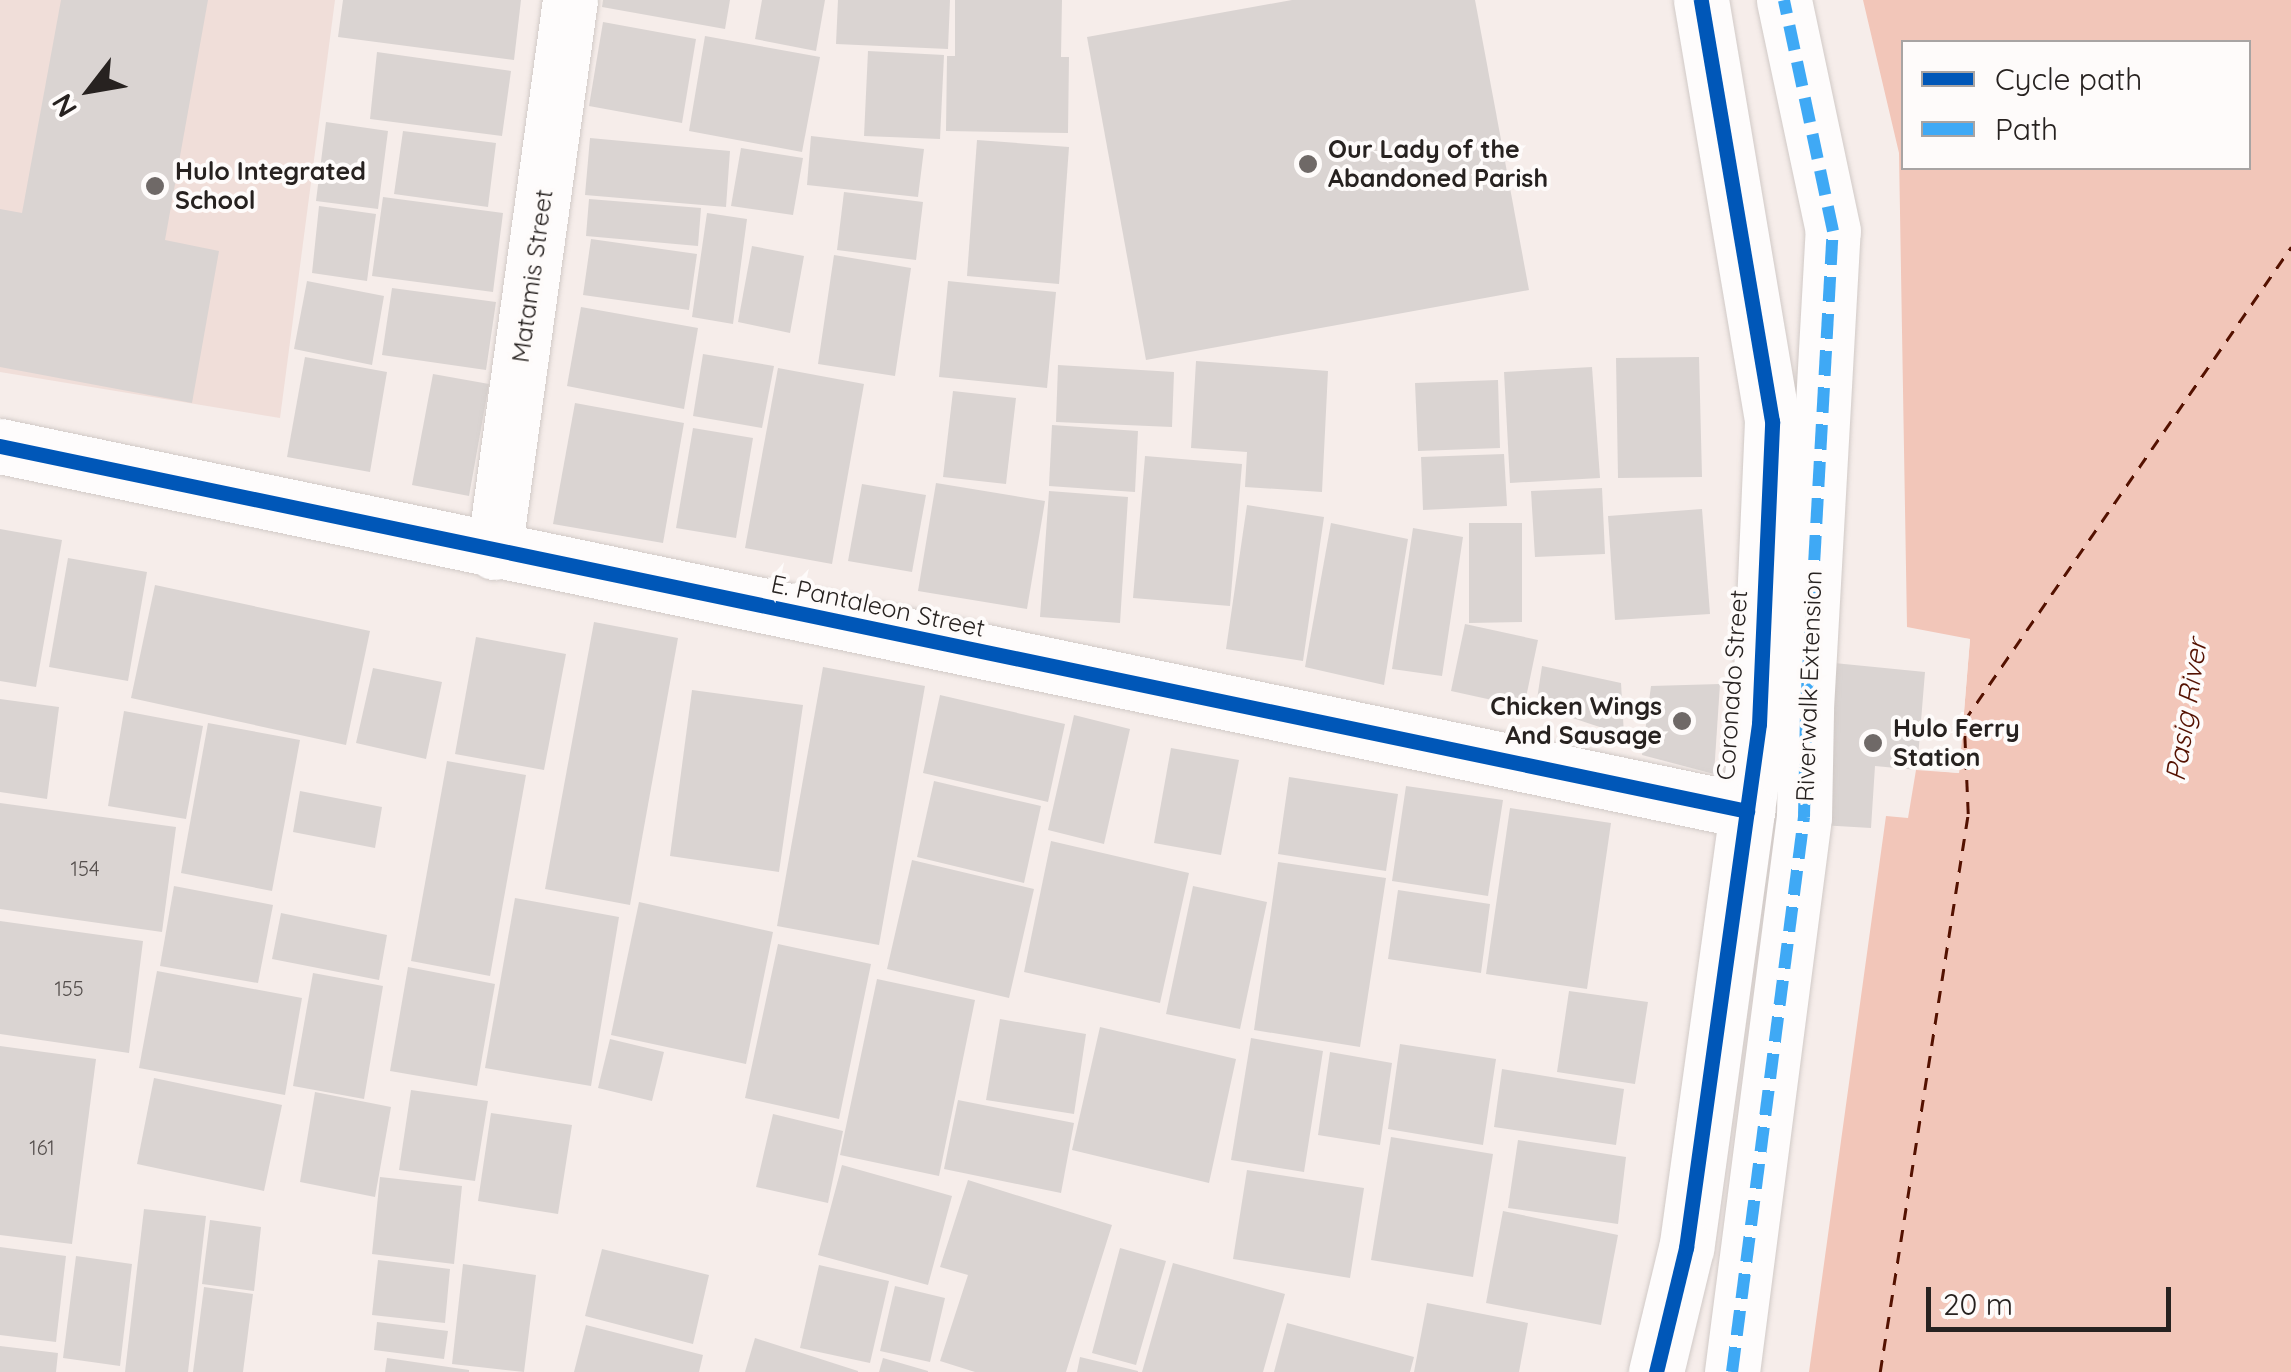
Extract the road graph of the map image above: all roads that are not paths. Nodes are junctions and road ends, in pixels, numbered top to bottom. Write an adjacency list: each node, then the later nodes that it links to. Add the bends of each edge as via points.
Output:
1 (570, 0): 5 (street, Matamis Street)
2 (1701, 0): 6 (street, Coronado Street, via 1772,420 1759,724)
3 (1784, 0): 8 (street, Riverwalk Extension, via 1833,231 1804,817)
4 (0, 446): 5 (street, E. Pantaleon Street)
5 (494, 552): 6 (street, E. Pantaleon Street)
6 (1747, 811): 7 (street, Coronado Street, via 1686,1248)
7 (1656, 1372)
8 (1732, 1372)

